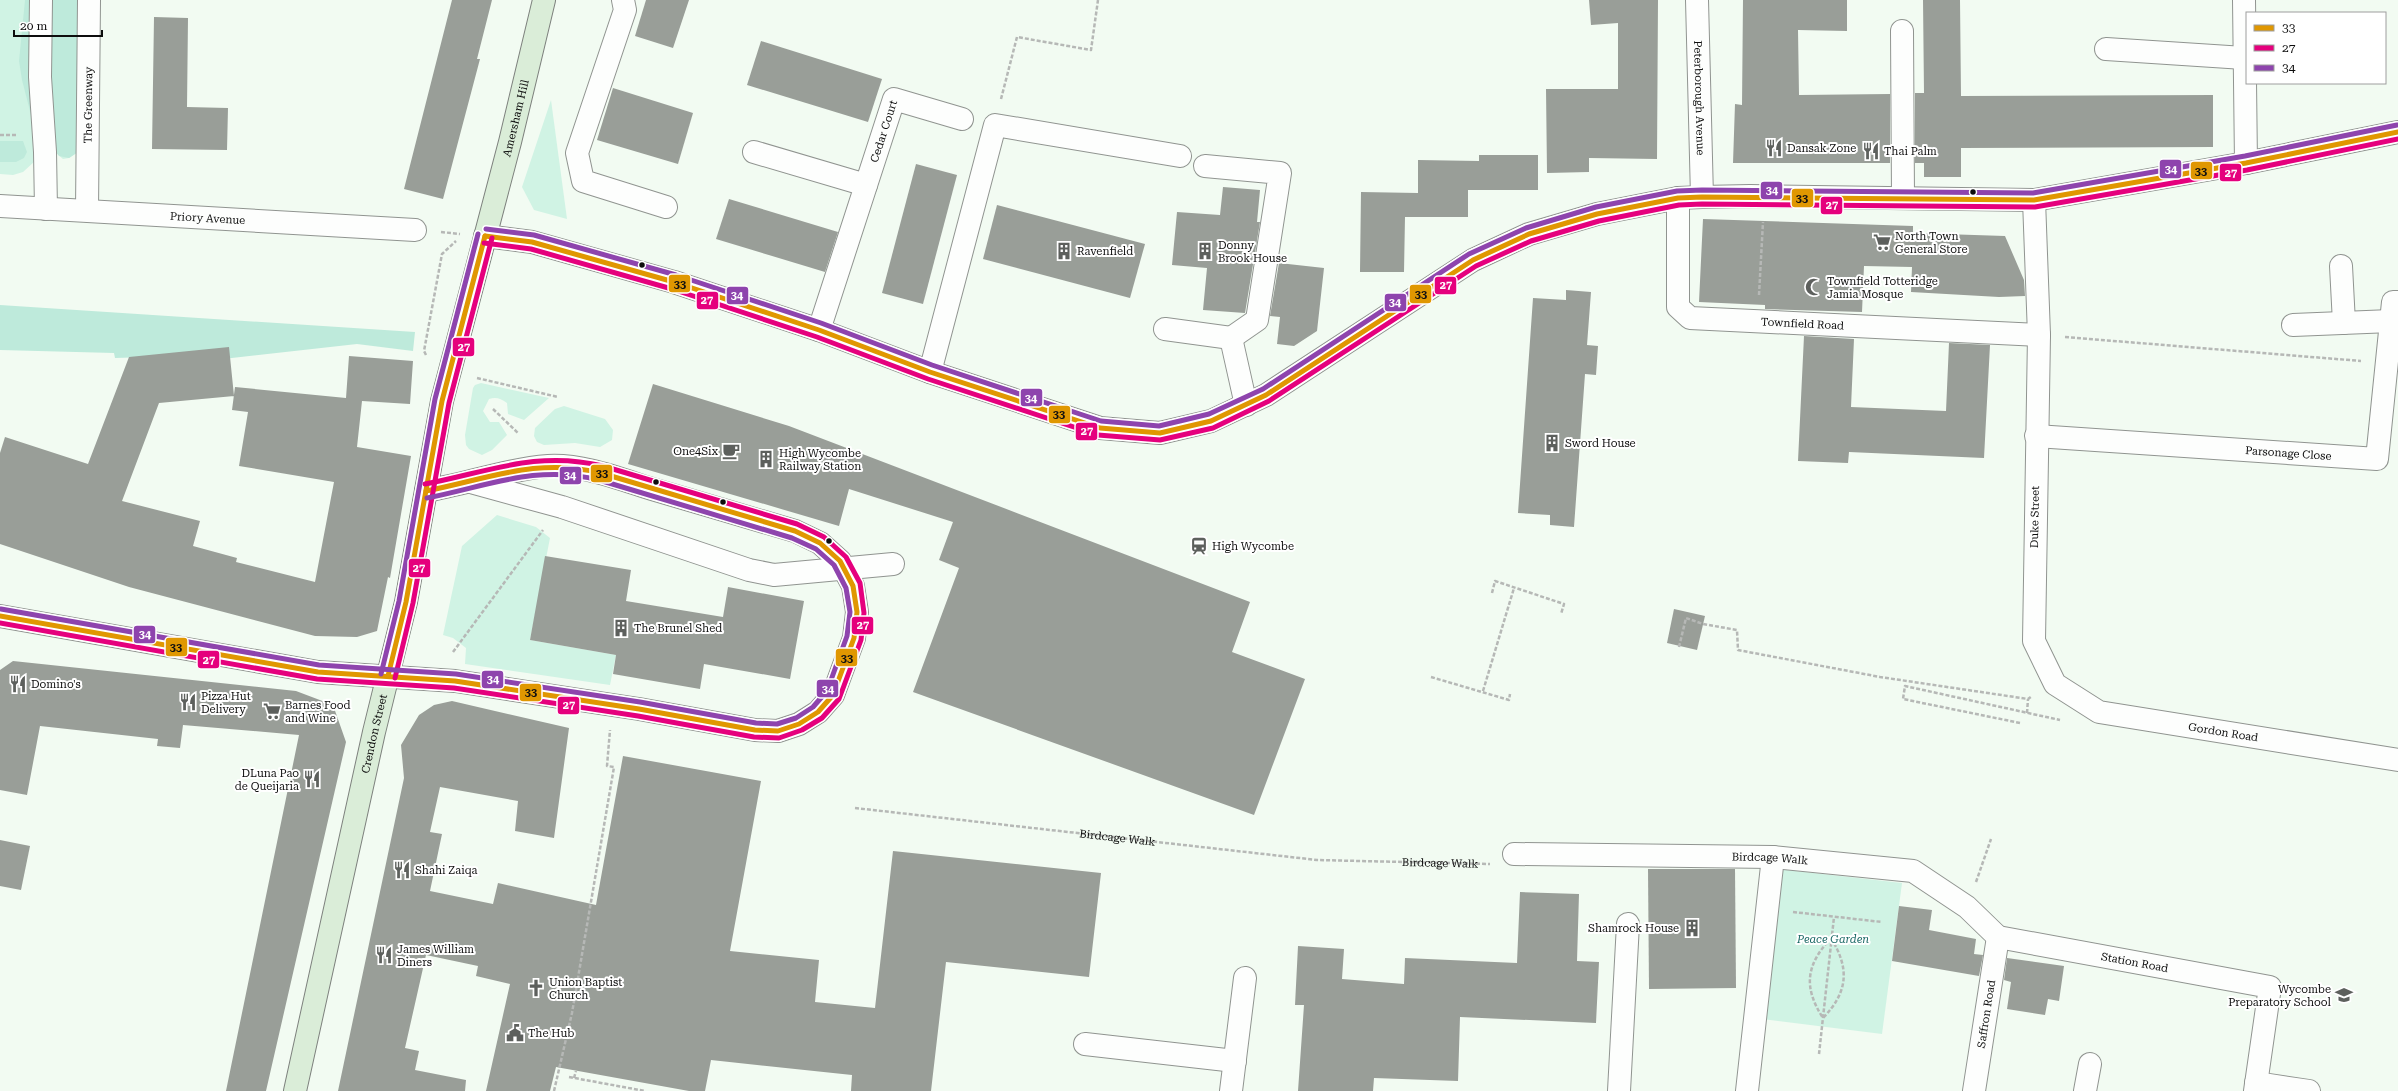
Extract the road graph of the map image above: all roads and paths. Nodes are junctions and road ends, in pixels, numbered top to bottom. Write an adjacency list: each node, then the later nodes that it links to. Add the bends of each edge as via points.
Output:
1 (41, 0): 26 (street, via 40,77)
2 (89, 0): 27 (street, The Greenway)
3 (544, 0): 30 (main road, Amersham Hill)
4 (623, 0): 25 (street, via 625,10 577,153 584,181)
5 (1098, 0): 12 (path, via 1091,50 1018,37)
6 (1698, 0): 20 (street, Peterborough Avenue)
7 (2244, 0): 10 (street)
8 (1902, 31): 22 (street)
9 (2106, 49): 10 (street)
10 (2244, 58): 16 (street)
11 (962, 119): 18 (street, Cedar Court, via 894,99)
12 (995, 125): 15 (street); 42 (street)
13 (2398, 132): 16 (street)
14 (754, 152): 18 (street)
15 (1180, 156)
16 (2246, 163): 23 (street)
17 (1205, 166): 39 (street, via 1280,173 1257,320)
18 (866, 186): 37 (street, Cedar Court)
19 (1764, 196): 20 (street); 22 (street); 32 (path)
20 (1702, 197): 21 (street)
21 (1678, 198): 38 (street, Townfield Road, via 1678,307 1690,318); 45 (street, via 1597,214 1551,227 1529,234 1473,260 1266,395)
22 (1903, 198): 23 (street)
23 (2034, 200): 38 (street, Duke Street)
24 (0, 206): 26 (street, Priory Avenue)
25 (666, 207)
26 (46, 209): 27 (street, Priory Avenue)
27 (87, 210): 28 (street, Priory Avenue)
28 (414, 230)
29 (463, 234): 40 (path, via 442,254)
30 (485, 236): 37 (street, via 532,242 674,282); 50 (main road, Crendon Street, via 449,370)
31 (2341, 266): 34 (street)
32 (1760, 283)
33 (2394, 311): 34 (street); 41 (street, Parsonage Close)
34 (2344, 323): 35 (street)
35 (2293, 324)
36 (1165, 329): 39 (street)
37 (819, 330): 42 (street)
38 (2040, 335): 41 (path); 48 (street, Duke Street)
39 (1231, 338): 45 (street)
40 (424, 351)
41 (2387, 364): 48 (street, Parsonage Close, via 2377,459)
42 (930, 372): 45 (street, via 1100,428 1160,433 1211,421)
43 (477, 378): 44 (path)
44 (558, 397)
45 (1246, 405)
46 (493, 409): 47 (path)
47 (518, 433)
48 (2036, 436): 62 (street, Duke Street, via 2034,641)
49 (472, 482): 50 (street); 53 (street, via 562,507 750,570 774,575); 53 (street, via 495,475 548,466 608,475 795,531 820,543 840,561)
50 (426, 491): 60 (main road, Crendon Street, via 406,602)
51 (546, 527): 59 (path)
52 (893, 564): 53 (street)
53 (844, 569): 60 (street, via 853,586 858,612 854,638 833,695 818,712 799,724 778,731 755,730 456,681)
54 (1514, 588): 55 (path, via 1495,581); 56 (path, via 1564,604); 63 (path)
55 (1492, 593)
56 (1561, 614)
57 (0, 616): 60 (street, via 318,672)
58 (1679, 647): 65 (path, via 1686,618 1737,630 1738,650 1880,677 2028,699 2027,713 1905,686 1903,699)
59 (453, 652)
60 (388, 676): 89 (main road, Crendon Street)
61 (1431, 677): 63 (path)
62 (2055, 684): 67 (street, Gordon Road, via 2099,712)
63 (1483, 691): 64 (path, via 1508,700)
64 (1510, 694)
65 (2020, 723)
66 (610, 730): 90 (path, via 607,766 614,767 573,1005)
67 (2398, 760)
68 (855, 808): 70 (path, Birdcage Walk, via 1317,860 1506,864)
69 (1991, 839): 72 (path)
70 (1514, 854): 71 (street, Birdcage Walk)
71 (1773, 856): 72 (street, Birdcage Walk, via 1913,872); 73 (street)
72 (1967, 908): 77 (street, Birdcage Walk)
73 (1768, 909): 74 (path); 94 (street)
74 (1834, 917): 75 (path); 78 (path)
75 (1882, 922)
76 (1628, 924): 93 (street)
77 (1998, 936): 88 (street, Station Road, via 2270,987); 95 (street, Saffron Road)
78 (1831, 938): 80 (path); 80 (path, via 1819,952 1811,968 1813,1003); 80 (path, via 1841,954 1845,971 1843,989 1835,1006)
79 (1245, 978): 83 (street)
80 (1823, 1018): 82 (path)
81 (1085, 1044): 83 (street)
82 (1819, 1054)
83 (1235, 1061): 92 (street)
84 (2090, 1064): 96 (street)
85 (576, 1071): 87 (path)
86 (569, 1077): 87 (path)
87 (574, 1078): 91 (path)
88 (2256, 1087): 97 (street)
89 (295, 1091)
90 (554, 1091)
91 (645, 1091)
92 (1231, 1091)
93 (1619, 1091)
94 (1747, 1091)
95 (1974, 1091)
96 (2086, 1091)
97 (2309, 1091)

